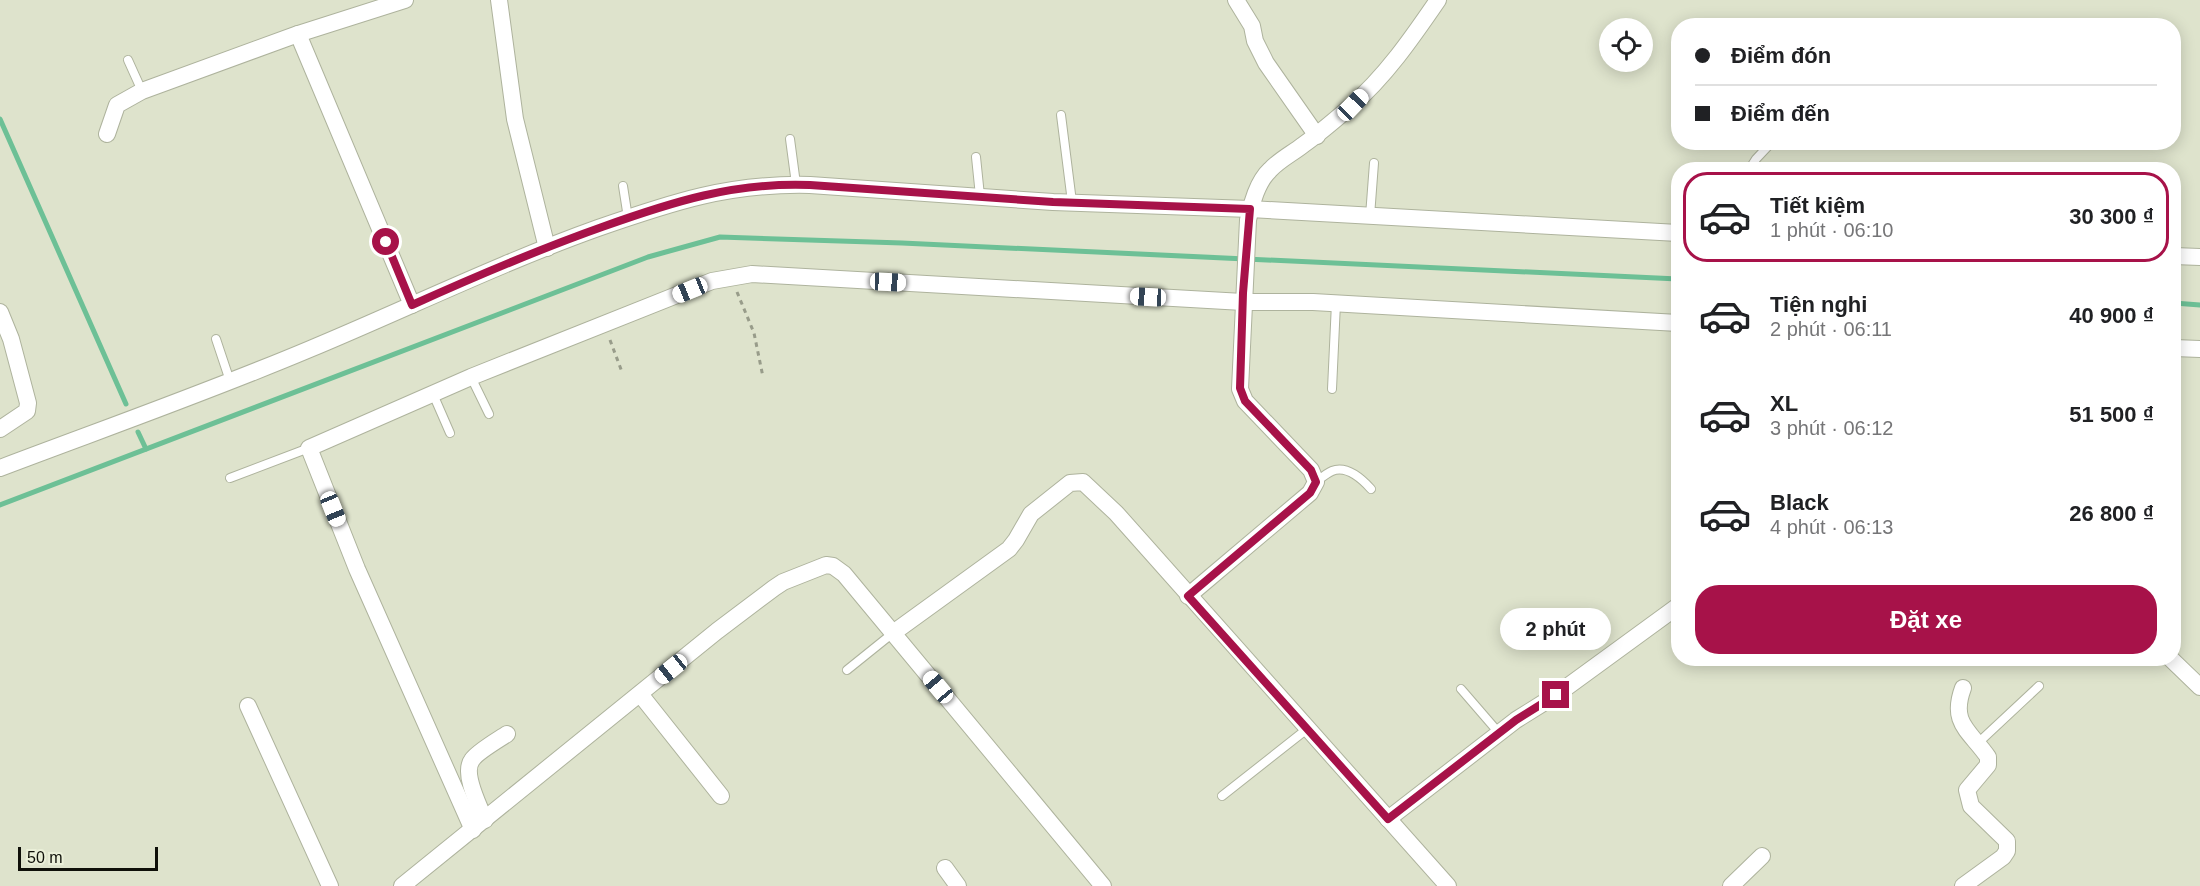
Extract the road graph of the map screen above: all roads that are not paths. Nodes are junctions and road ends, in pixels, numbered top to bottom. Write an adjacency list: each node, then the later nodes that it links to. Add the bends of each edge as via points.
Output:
1 (405, 0): 5 (street)
2 (500, 0): 24 (street, via 514,119)
3 (1236, 0): 10 (street, via 1252,26 1266,63)
4 (1438, 0): 10 (street, via 1383,74)
5 (298, 34): 7 (street); 27 (street)
6 (128, 60): 7 (lane)
7 (142, 91): 9 (street, via 117,105)
8 (1060, 115): 19 (lane)
9 (107, 134)
10 (1317, 135): 20 (street, via 1269,170)
11 (790, 139): 16 (lane)
12 (1764, 150): 14 (lane)
13 (976, 157): 18 (lane)
14 (1754, 162)
15 (1374, 163): 21 (lane)
16 (796, 184): 18 (street); 22 (street, via 733,188 668,203)
17 (623, 186): 22 (lane)
18 (980, 196): 19 (street)
19 (1072, 202): 20 (street)
20 (1249, 214): 21 (street); 25 (street)
21 (1370, 216): 23 (street)
22 (628, 218): 24 (street)
23 (1671, 233)
24 (547, 248): 27 (street)
25 (1243, 298): 26 (street); 33 (street, via 752,274 712,282); 43 (street, via 1239,379 1242,396 1311,470)
26 (1336, 303): 29 (street); 35 (lane)
27 (412, 305): 34 (street)
28 (0, 312): 38 (street, via 28,403 27,411)
29 (1671, 322)
30 (216, 339): 34 (lane)
31 (2181, 348): 32 (street)
32 (2200, 349)
33 (471, 377): 36 (street); 37 (lane)
34 (230, 381): 41 (street)
35 (1332, 388)
36 (433, 394): 39 (lane); 40 (street)
37 (489, 414)
38 (0, 429)
39 (450, 433)
40 (309, 448): 42 (lane); 63 (street, via 357,569)
41 (0, 468)
42 (230, 478)
43 (1316, 482): 44 (lane, via 1333,470 1343,469 1362,478); 45 (street, via 1310,493)
44 (1371, 489)
45 (1188, 596): 47 (street, via 1116,513 1083,482 1076,481 1031,514 1009,549); 56 (street)
46 (1671, 611): 57 (street)
47 (893, 633): 49 (lane); 54 (street, via 839,569 819,566 774,588); 69 (street)
48 (2178, 666): 51 (street)
49 (847, 670)
50 (2040, 686): 59 (lane)
51 (2200, 687)
52 (1461, 688): 57 (lane)
53 (1963, 688): 59 (street, via 1958,715)
54 (640, 694): 60 (street); 63 (street)
55 (248, 706): 66 (street)
56 (1307, 729): 61 (lane); 62 (street)
57 (1499, 733): 62 (street)
58 (507, 734): 63 (street, via 472,759 468,770)
59 (1978, 743): 72 (street, via 1988,757 1988,765 1967,790 1971,806 2007,841 2007,851)
60 (721, 796)
61 (1222, 796)
62 (1388, 819): 70 (street)
63 (479, 825): 67 (street)
64 (1762, 856): 71 (street)
65 (945, 868): 68 (street)
66 (330, 886)
67 (402, 886)
68 (958, 886)
69 (1102, 886)
70 (1448, 886)
71 (1731, 886)
72 (1963, 886)

